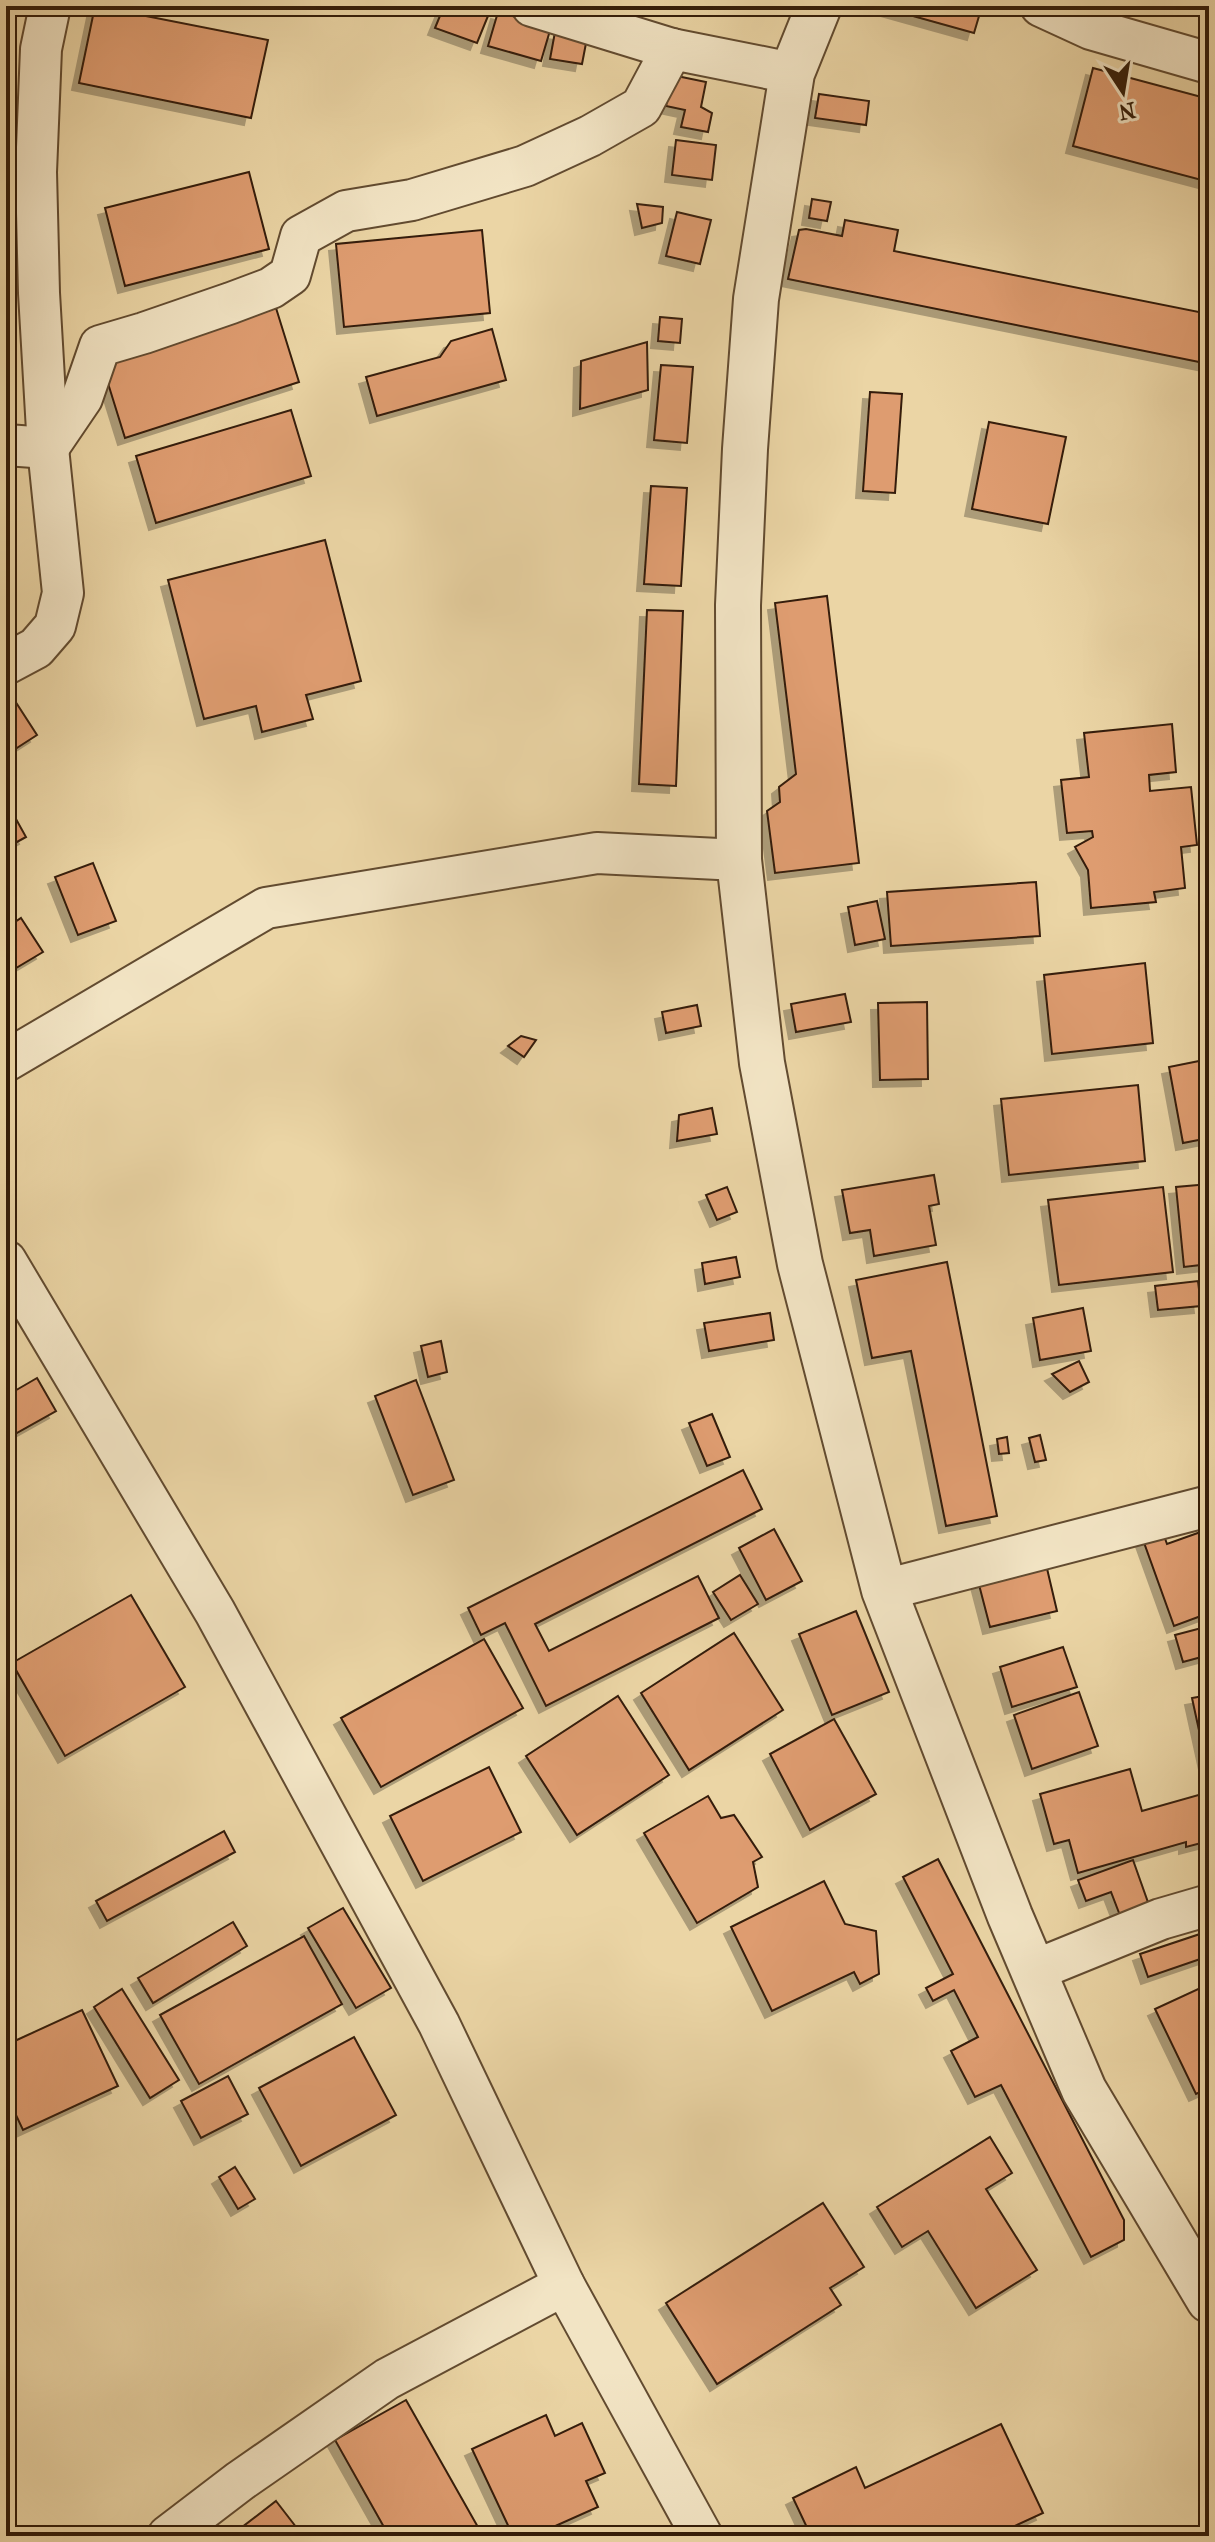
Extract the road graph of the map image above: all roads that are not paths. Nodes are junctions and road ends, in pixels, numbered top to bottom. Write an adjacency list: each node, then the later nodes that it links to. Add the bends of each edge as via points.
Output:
1 (50, 6): 9 (street, via 41,49 36,172)
2 (532, 6): 5 (street)
3 (819, 6): 7 (street)
4 (1041, 6): 6 (street, via 1091,29)
5 (672, 49): 7 (street); 9 (street, via 641,107 590,136 525,166 412,200 346,211 301,236 290,275 271,288 100,346 82,398)
6 (1209, 63)
7 (792, 73): 11 (street, via 756,299 746,434 738,605)
8 (6, 445): 9 (street)
9 (48, 448): 10 (street, via 63,593 55,626 36,648)
10 (6, 664)
11 (739, 860): 12 (street, via 597,853 266,908); 15 (street, via 762,1063 800,1264)
12 (6, 1061)
13 (6, 1261): 18 (street, via 215,1612 439,2024)
14 (1209, 1506): 15 (street)
15 (884, 1590): 17 (street)
16 (1209, 1905): 17 (street)
17 (1033, 1971): 19 (street, via 1084,2090)
18 (564, 2285): 20 (street, via 387,2379); 21 (street)
19 (1209, 2300)
20 (168, 2536)
21 (702, 2536)

